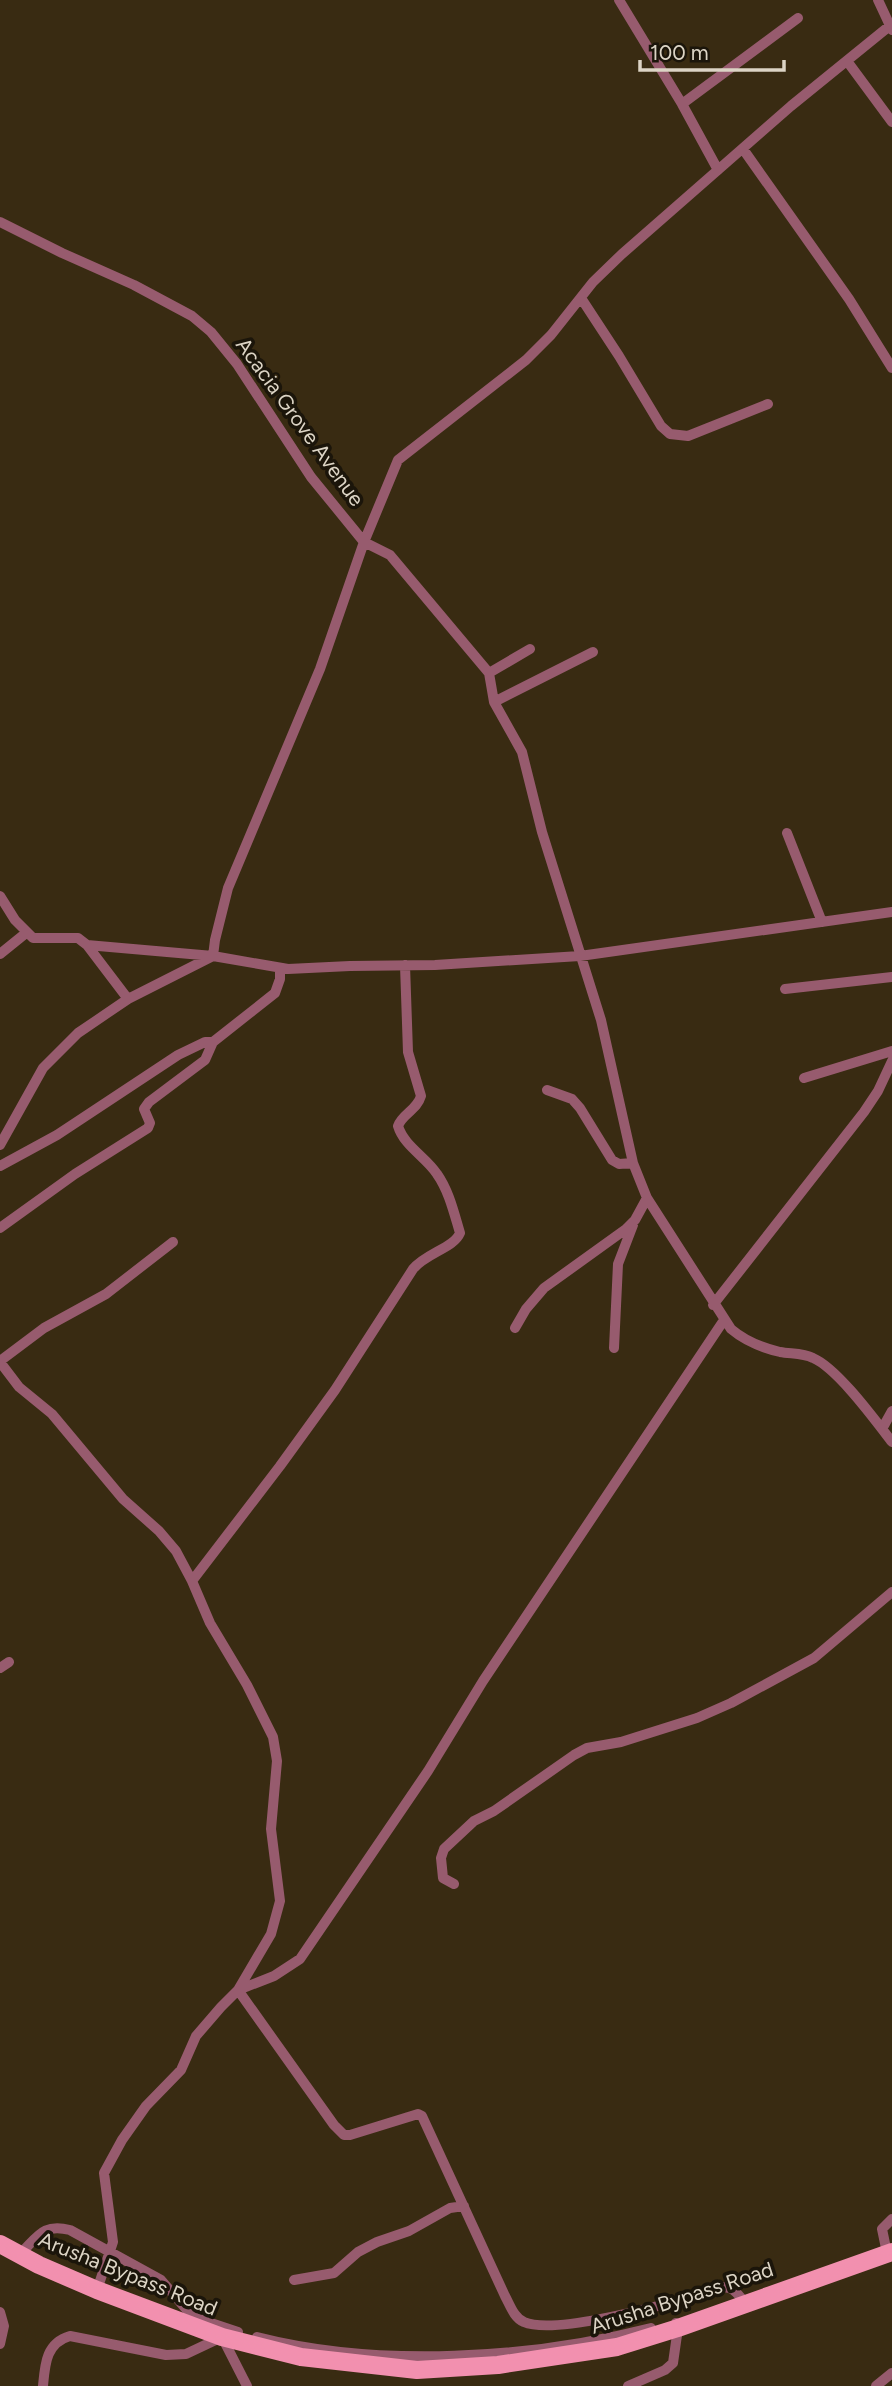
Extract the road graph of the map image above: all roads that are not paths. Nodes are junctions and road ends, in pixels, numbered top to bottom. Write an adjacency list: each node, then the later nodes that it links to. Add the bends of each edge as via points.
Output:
1 (620, 0): 6 (street)
2 (878, 0): 4 (street)
3 (798, 18): 6 (street)
4 (891, 27): 5 (street)
5 (847, 61): 7 (street); 8 (street)
6 (682, 104): 9 (street)
7 (892, 122)
8 (743, 149): 9 (street); 12 (street)
9 (718, 170): 11 (street, via 622,254)
10 (0, 222): 14 (street, Acacia Grove Avenue, via 134,285 192,316 211,332 311,477)
11 (580, 298): 13 (street, via 670,434 688,436); 14 (street, via 526,360 398,460)
12 (892, 368)
13 (768, 404)
14 (364, 542): 17 (street, Acacia Grove Avenue, via 390,555); 26 (street, via 320,669 228,888)
15 (530, 649): 17 (street)
16 (593, 652): 18 (street)
17 (489, 673): 18 (street)
18 (494, 702): 27 (street, via 522,752)
19 (787, 833): 22 (street)
20 (0, 896): 23 (street)
21 (892, 912): 22 (street)
22 (822, 922): 27 (street)
23 (26, 933): 24 (street, via 33,938 78,938); 25 (street)
24 (87, 945): 26 (street); 32 (street)
25 (0, 954)
26 (213, 956): 29 (street); 32 (street)
27 (580, 956): 28 (street); 39 (street, via 601,1020)
28 (405, 965): 29 (street); 53 (street, via 408,1052 421,1096 398,1126 437,1174 460,1233 413,1269 335,1390)
29 (280, 968): 33 (street, via 275,993)
30 (892, 977): 31 (street)
31 (786, 989)
32 (128, 999): 38 (street, via 55,1054)
33 (213, 1042): 40 (street, via 178,1055 57,1135); 43 (street, via 205,1060 146,1106 148,1128)
34 (892, 1051): 36 (street)
35 (892, 1061): 45 (street, via 864,1112)
36 (804, 1078)
37 (547, 1090): 39 (street, via 577,1104 612,1160)
38 (0, 1144)
39 (632, 1163): 41 (street)
40 (0, 1166)
41 (647, 1198): 42 (street); 45 (street)
42 (635, 1220): 47 (street, via 544,1288); 48 (street, via 618,1264)
43 (0, 1228)
44 (173, 1242): 49 (street, via 106,1294 44,1328)
45 (713, 1305): 46 (street)
46 (723, 1320): 51 (street, via 745,1339 821,1362); 56 (street, via 300,1959 274,1976)
47 (515, 1328)
48 (614, 1348)
49 (0, 1362): 53 (street, via 19,1387 52,1414 123,1499 165,1538)
50 (892, 1411): 51 (street)
51 (882, 1429): 52 (street)
52 (892, 1441)
53 (192, 1581): 56 (street, via 210,1623 263,1713 277,1761 271,1829 280,1901 271,1934)
54 (892, 1592): 55 (street, via 814,1658 697,1718 587,1748 474,1821 441,1858 443,1878)
55 (454, 1884)
56 (238, 1990): 57 (street, via 344,2135 422,2116); 60 (street, via 196,2036 181,2070 133,2122 107,2165)
57 (464, 2206): 63 (street, via 450,2208 409,2231 377,2242 334,2273); 65 (street, via 522,2322 577,2322 729,2287)
58 (892, 2219): 61 (street, via 882,2229)
59 (0, 2244): 62 (main road, Arusha Bypass Road)
60 (111, 2252): 62 (street, via 55,2226); 64 (street); 67 (street, via 161,2280 193,2317 268,2340 310,2346 363,2353 478,2354 569,2344 673,2323)
61 (890, 2253): 65 (main road, Arusha Bypass Road)
62 (19, 2255): 64 (main road, Arusha Bypass Road)
63 (294, 2280)
64 (97, 2290): 68 (main road, Arusha Bypass Road)
65 (745, 2302): 67 (main road, Arusha Bypass Road)
66 (0, 2312): 69 (street, via 4,2326)
67 (678, 2328): 68 (main road, Arusha Bypass Road, via 575,2355 429,2369 301,2357); 73 (street, via 673,2363)
68 (222, 2337): 71 (street, via 186,2354 166,2356 70,2336 50,2349); 72 (street)
69 (0, 2344)
70 (892, 2374): 74 (street)
71 (43, 2386)
72 (247, 2386)
73 (628, 2386)
74 (876, 2386)

